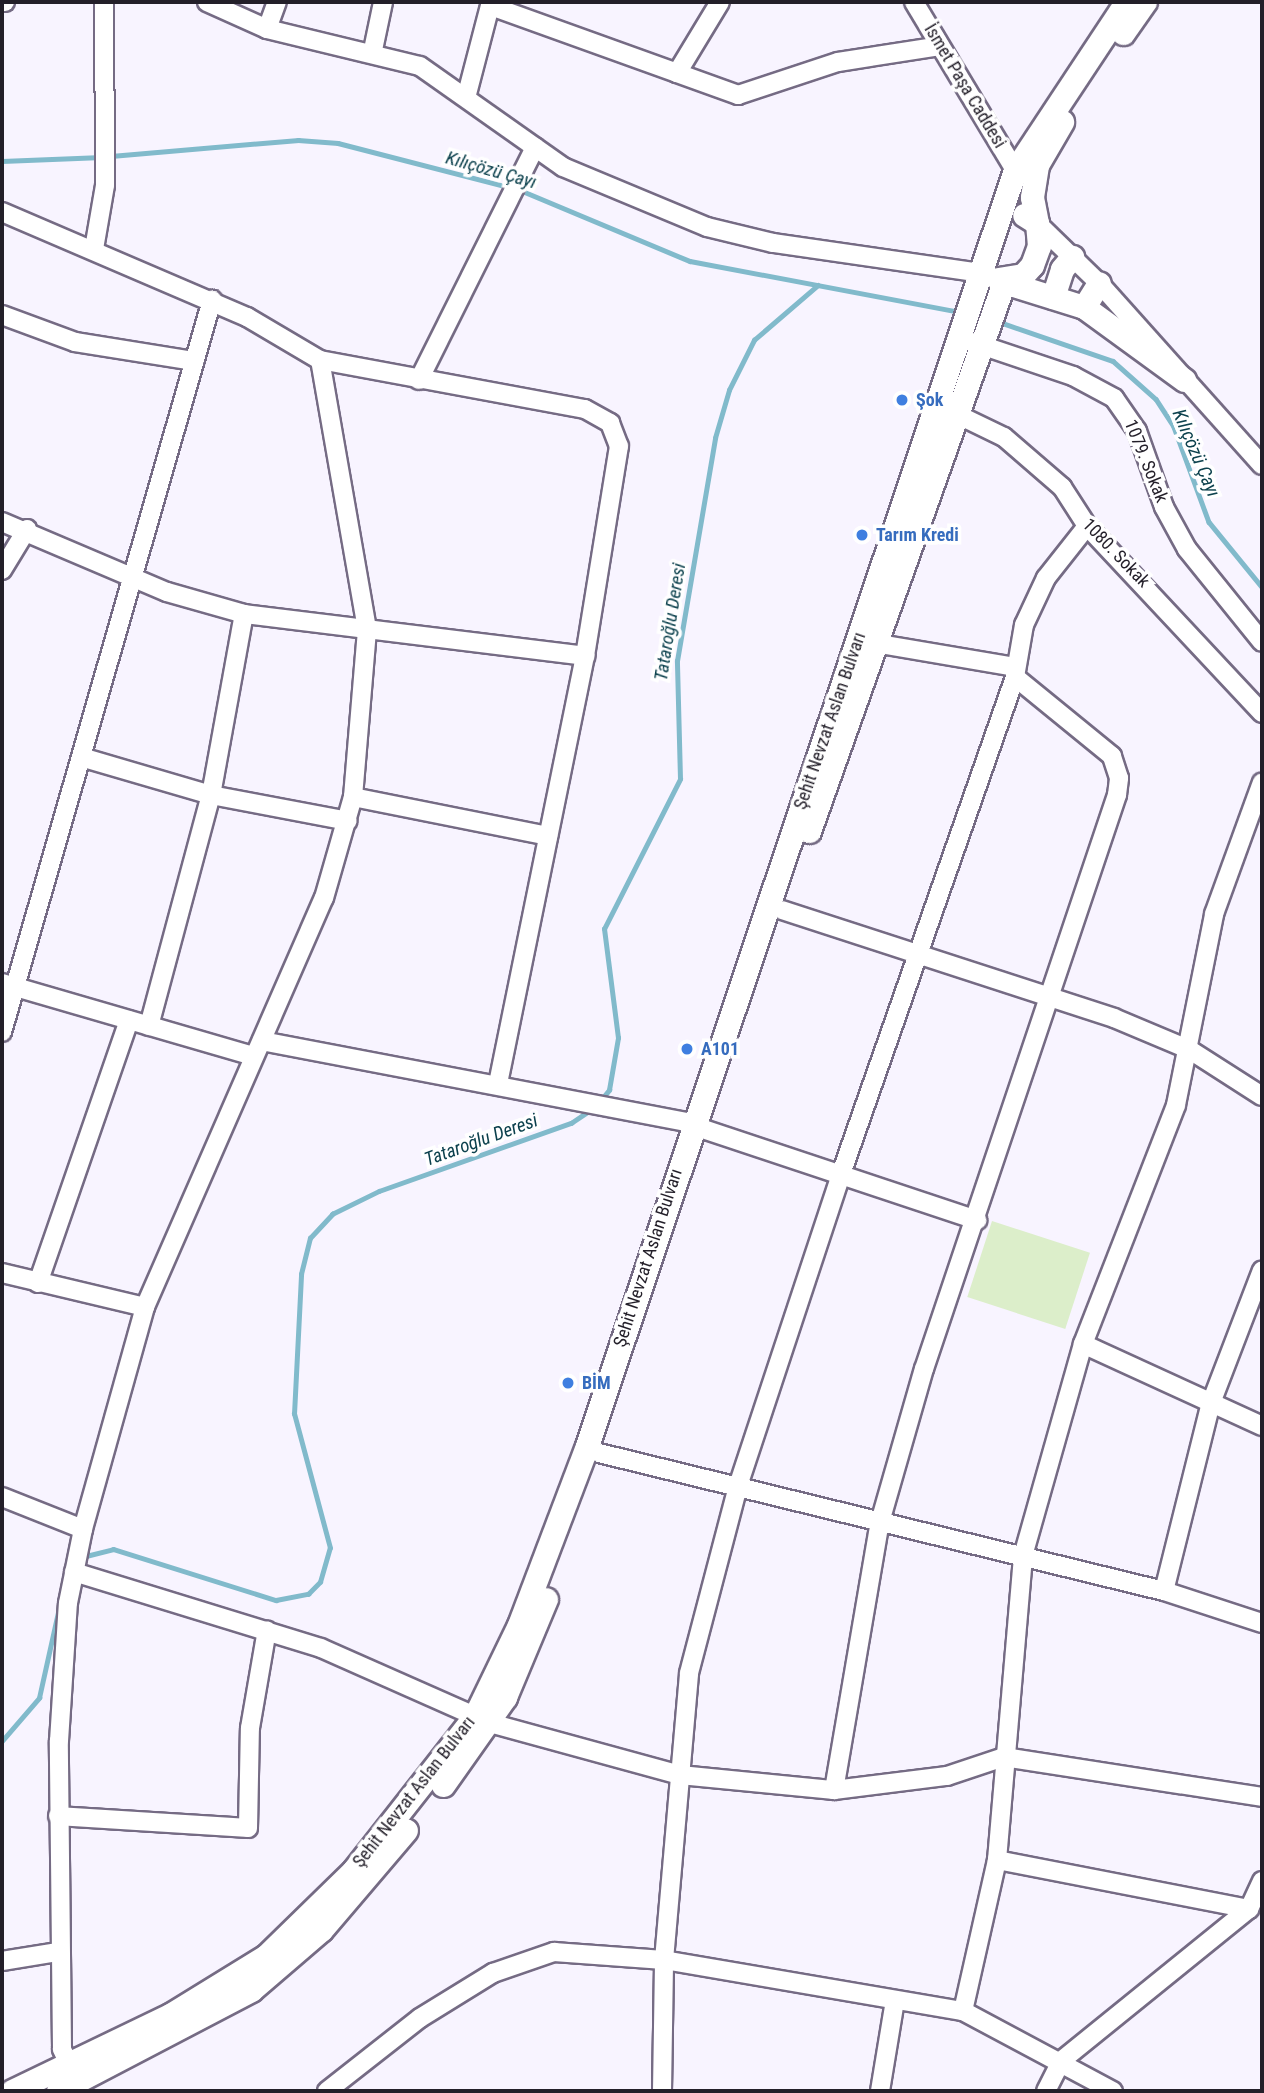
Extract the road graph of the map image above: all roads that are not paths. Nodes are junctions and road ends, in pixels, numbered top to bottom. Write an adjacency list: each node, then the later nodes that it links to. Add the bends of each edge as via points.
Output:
1 (104, 2): 20 (street, via 105,185)
2 (207, 2): 10 (street)
3 (277, 2): 10 (street)
4 (383, 2): 12 (street)
5 (720, 2): 13 (street)
6 (914, 2): 11 (street, İsmet Paşa Caddesi)
7 (1126, 2): 16 (main road)
8 (1145, 2): 19 (main road, via 1045,145 1034,181)
9 (491, 4): 13 (street); 14 (street)
10 (267, 29): 12 (street)
11 (940, 46): 13 (street, via 838,62 738,95); 16 (street, İsmet Paşa Caddesi)
12 (373, 50): 14 (street, via 421,66)
13 (677, 73)
14 (467, 94): 15 (street)
15 (535, 147): 23 (street, via 593,182 707,228); 31 (street)
16 (1015, 170): 17 (main road)
17 (1008, 204): 19 (main road); 23 (main road)
18 (3, 216): 20 (street)
19 (1037, 223): 21 (street); 23 (main road, via 1039,246 1032,265)
20 (94, 249): 25 (street)
21 (1072, 257): 22 (street); 24 (main road, via 1062,268)
22 (1099, 283): 26 (main road); 32 (street)
23 (990, 286): 24 (main road); 28 (main road, Şehit Nevzat Aslan Bulvarı)
24 (1053, 297): 26 (main road)
25 (212, 300): 29 (street); 30 (street)
26 (1084, 307): 32 (main road)
27 (2, 315): 30 (street, via 75,341)
28 (970, 341): 33 (main road, Şehit Nevzat Aslan Bulvarı); 42 (street, 1079. Sokak, via 1073,376 1114,398 1137,431 1164,507 1186,549)
29 (320, 360): 31 (street); 41 (street)
30 (194, 361): 39 (street)
31 (419, 380): 44 (street, via 585,409 610,423 619,446)
32 (1184, 380): 34 (street)
33 (947, 409): 36 (street, 1080. Sokak, via 1004,437 1034,460 1062,486); 43 (main road, Şehit Nevzat Aslan Bulvarı); 64 (main road, Şehit Nevzat Aslan Bulvarı)
34 (1262, 464)
35 (2, 522): 37 (street)
36 (1087, 526): 45 (street, via 1036,594); 46 (street, 1080. Sokak)
37 (27, 529): 38 (street); 39 (street)
38 (2, 570)
39 (133, 574): 40 (street, via 167,592); 47 (street)
40 (244, 614): 41 (street); 49 (street)
41 (367, 629): 44 (street); 50 (street)
42 (1262, 642)
43 (874, 643): 45 (street); 53 (main road, Şehit Nevzat Aslan Bulvarı)
44 (585, 656): 52 (street)
45 (1015, 672): 54 (street); 56 (street, via 1112,756 1119,778)
46 (1262, 713)
47 (81, 757): 49 (street); 55 (street)
48 (1262, 783): 61 (street, via 1214,915)
49 (211, 795): 51 (street); 58 (street)
50 (353, 797): 51 (street); 52 (street)
51 (348, 821): 60 (street, via 324,898)
52 (548, 836): 62 (street)
53 (782, 910): 54 (street); 64 (main road, Şehit Nevzat Aslan Bulvarı)
54 (922, 953): 56 (street); 65 (street)
55 (8, 985): 57 (street); 59 (street)
56 (1052, 994): 61 (street); 66 (street)
57 (130, 1020): 58 (street); 69 (street)
58 (149, 1026): 60 (street)
59 (2, 1032)
60 (258, 1049): 62 (street); 70 (street)
61 (1191, 1050): 63 (street); 71 (street, via 1176,1105)
62 (498, 1085): 64 (street)
63 (1262, 1096)
64 (699, 1126): 65 (street); 74 (main road, Şehit Nevzat Aslan Bulvarı); 84 (main road, Şehit Nevzat Aslan Bulvarı, via 563,1513)
65 (841, 1174): 66 (street); 75 (street)
66 (977, 1220): 77 (street, via 924,1369)
67 (1262, 1270): 72 (street)
68 (2, 1273): 69 (street)
69 (38, 1283): 70 (street)
70 (145, 1307): 78 (street)
71 (1083, 1344): 72 (street); 79 (street)
72 (1211, 1403): 73 (street); 81 (street)
73 (1262, 1426)
74 (599, 1452): 75 (street); 84 (main road, Şehit Nevzat Aslan Bulvarı, via 532,1637)
75 (738, 1486): 77 (street); 86 (street, via 689,1673)
76 (2, 1497): 78 (street)
77 (880, 1522): 79 (street); 87 (street)
78 (83, 1529): 80 (street)
79 (1023, 1556): 81 (street); 85 (street)
80 (74, 1572): 83 (street); 89 (street, via 64,1636)
81 (1164, 1591): 82 (street)
82 (1262, 1623)
83 (267, 1630): 84 (street); 89 (street, via 250,1728 248,1828)
84 (482, 1720): 86 (street); 99 (main road, Şehit Nevzat Aslan Bulvarı, via 352,1871 266,1956)
85 (1004, 1757): 87 (street, via 947,1776); 88 (street); 90 (street)
86 (680, 1774): 87 (street); 94 (street)
87 (834, 1790)
88 (1262, 1797)
89 (58, 1816): 93 (street)
90 (997, 1860): 92 (street); 97 (street)
91 (1262, 1881): 92 (street)
92 (1249, 1909): 98 (street)
93 (58, 1952): 95 (street); 99 (street)
94 (664, 1960): 96 (street); 101 (street, via 554,1952 518,1962 420,2018); 102 (street)
95 (2, 1961)
96 (895, 2000): 97 (street); 103 (street)
97 (963, 2011): 98 (street)
98 (1062, 2061): 104 (street); 105 (street)
99 (66, 2079): 100 (main road, Şehit Nevzat Aslan Bulvarı)
100 (12, 2091)
101 (327, 2091)
102 (662, 2091)
103 (880, 2091)
104 (1046, 2091)
105 (1113, 2091)

